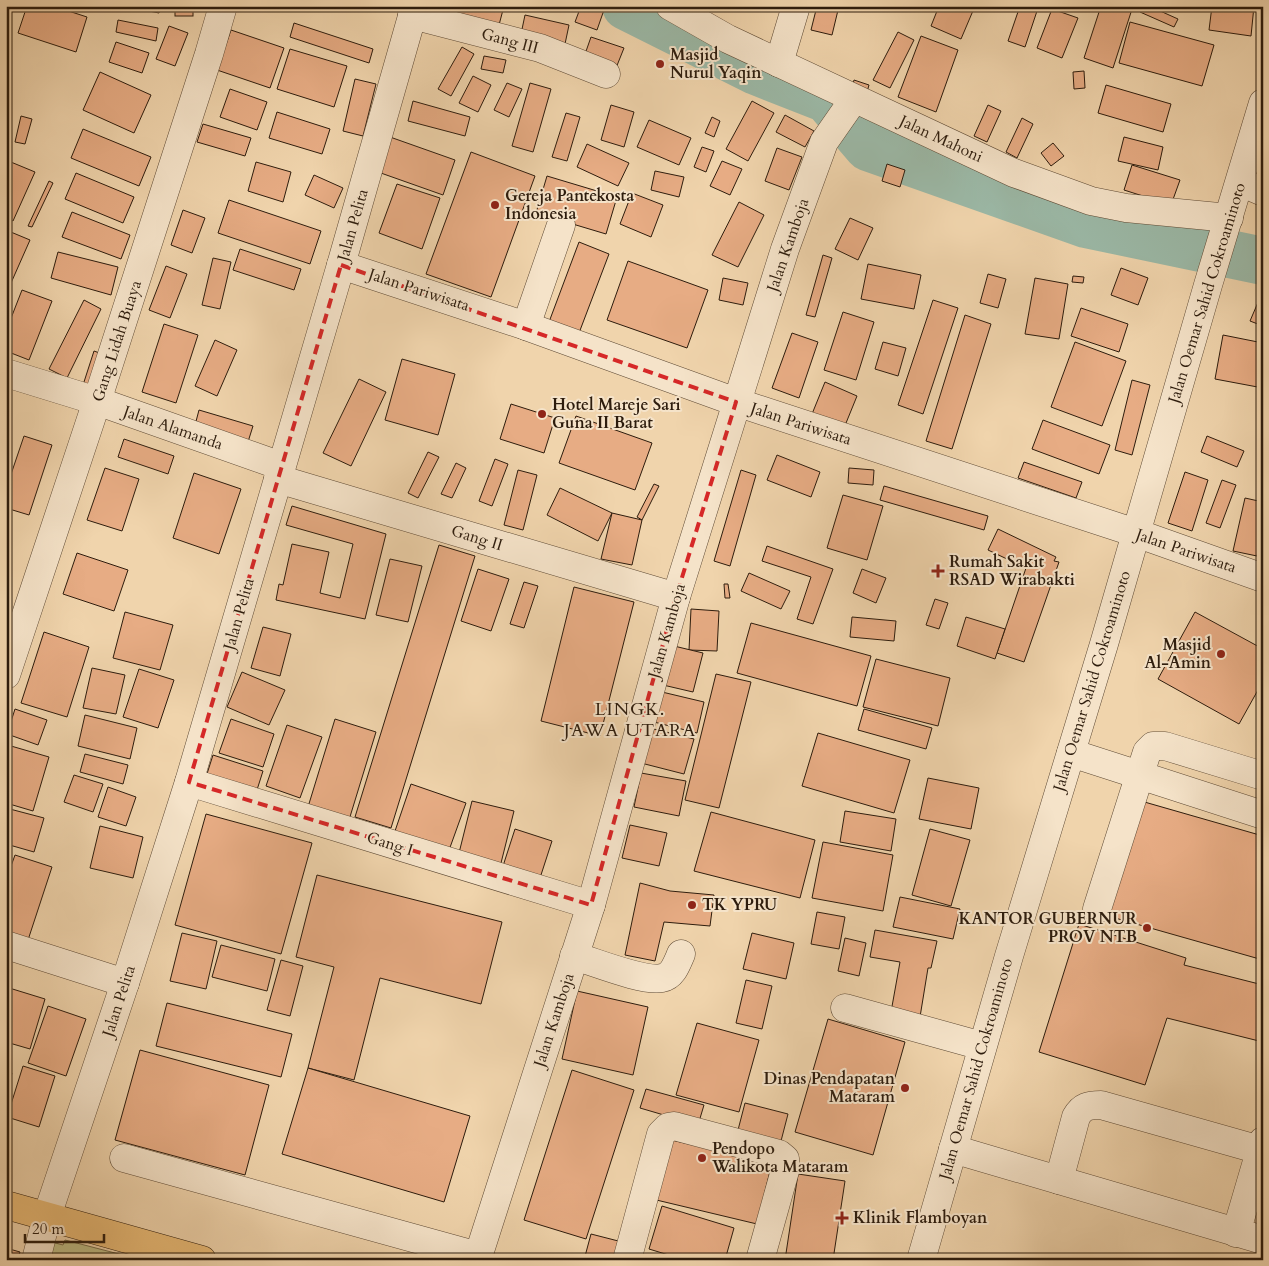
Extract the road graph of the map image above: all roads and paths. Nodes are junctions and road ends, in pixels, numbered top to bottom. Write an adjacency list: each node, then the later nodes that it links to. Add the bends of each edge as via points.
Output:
1 (223, 6): 15 (street, Gang Lidah Buaya)
2 (670, 6): 5 (street, Jalan Mahoni)
3 (796, 6): 5 (street)
4 (414, 11): 6 (street, Gang III, via 540,48); 12 (street, Jalan Pelita)
5 (779, 63): 7 (street, Jalan Mahoni)
6 (606, 74)
7 (851, 103): 11 (street, Jalan Mahoni, via 1014,173 1091,201); 16 (street, Jalan Kamboja, via 824,142 785,249)
8 (1263, 103): 9 (street, Jalan Oemar Sahid Cokroaminoto)
9 (1251, 187): 11 (street, Jalan Oemar Sahid Cokroaminoto)
10 (561, 225): 13 (street)
11 (1226, 226): 18 (street, Jalan Oemar Sahid Cokroaminoto)
12 (342, 265): 13 (street, Jalan Pariwisata); 17 (street, Jalan Pelita)
13 (526, 326): 16 (street, Jalan Pariwisata)
14 (6, 373): 15 (street, Jalan Alamanda)
15 (98, 402): 17 (street, Jalan Alamanda); 21 (street, Gang Lidah Buaya)
16 (736, 402): 18 (street, Jalan Pariwisata); 20 (street, Jalan Kamboja)
17 (280, 473): 20 (street, Gang II); 25 (street, Jalan Pelita)
18 (1136, 533): 19 (street, Jalan Pariwisata); 22 (street, Jalan Oemar Sahid Cokroaminoto)
19 (1263, 578)
20 (676, 597): 27 (street, Jalan Kamboja)
21 (6, 675)
22 (1071, 753): 23 (street); 34 (street, Jalan Oemar Sahid Cokroaminoto)
23 (1139, 775): 24 (street, via 1147,752 1153,746 1165,746); 26 (street); 28 (street)
24 (1263, 776)
25 (189, 782): 27 (street, Gang I); 32 (street, Jalan Pelita)
26 (1263, 815)
27 (591, 905): 31 (street, Jalan Kamboja)
28 (1097, 909)
29 (6, 945): 32 (street)
30 (681, 954): 31 (street, via 672,972 663,978 645,978)
31 (574, 956): 43 (street, Jalan Kamboja)
32 (125, 982): 40 (street, Jalan Pelita)
33 (845, 1008): 34 (street)
34 (982, 1046): 36 (street, Jalan Oemar Sahid Cokroaminoto)
35 (1262, 1145): 38 (street, via 1089,1104 1076,1117); 41 (street)
36 (953, 1149): 38 (street); 48 (street, Jalan Oemar Sahid Cokroaminoto)
37 (124, 1158): 43 (street)
38 (1059, 1180): 41 (street)
39 (6, 1204): 40 (main road)
40 (46, 1216): 45 (street, Jalan Pelita); 46 (main road)
41 (1236, 1232): 42 (street)
42 (1263, 1240)
43 (478, 1258)
44 (631, 1259): 47 (street, via 661,1134 674,1126 779,1154 785,1159 786,1167)
45 (36, 1260)
46 (202, 1260)
47 (760, 1260)
48 (921, 1260)

